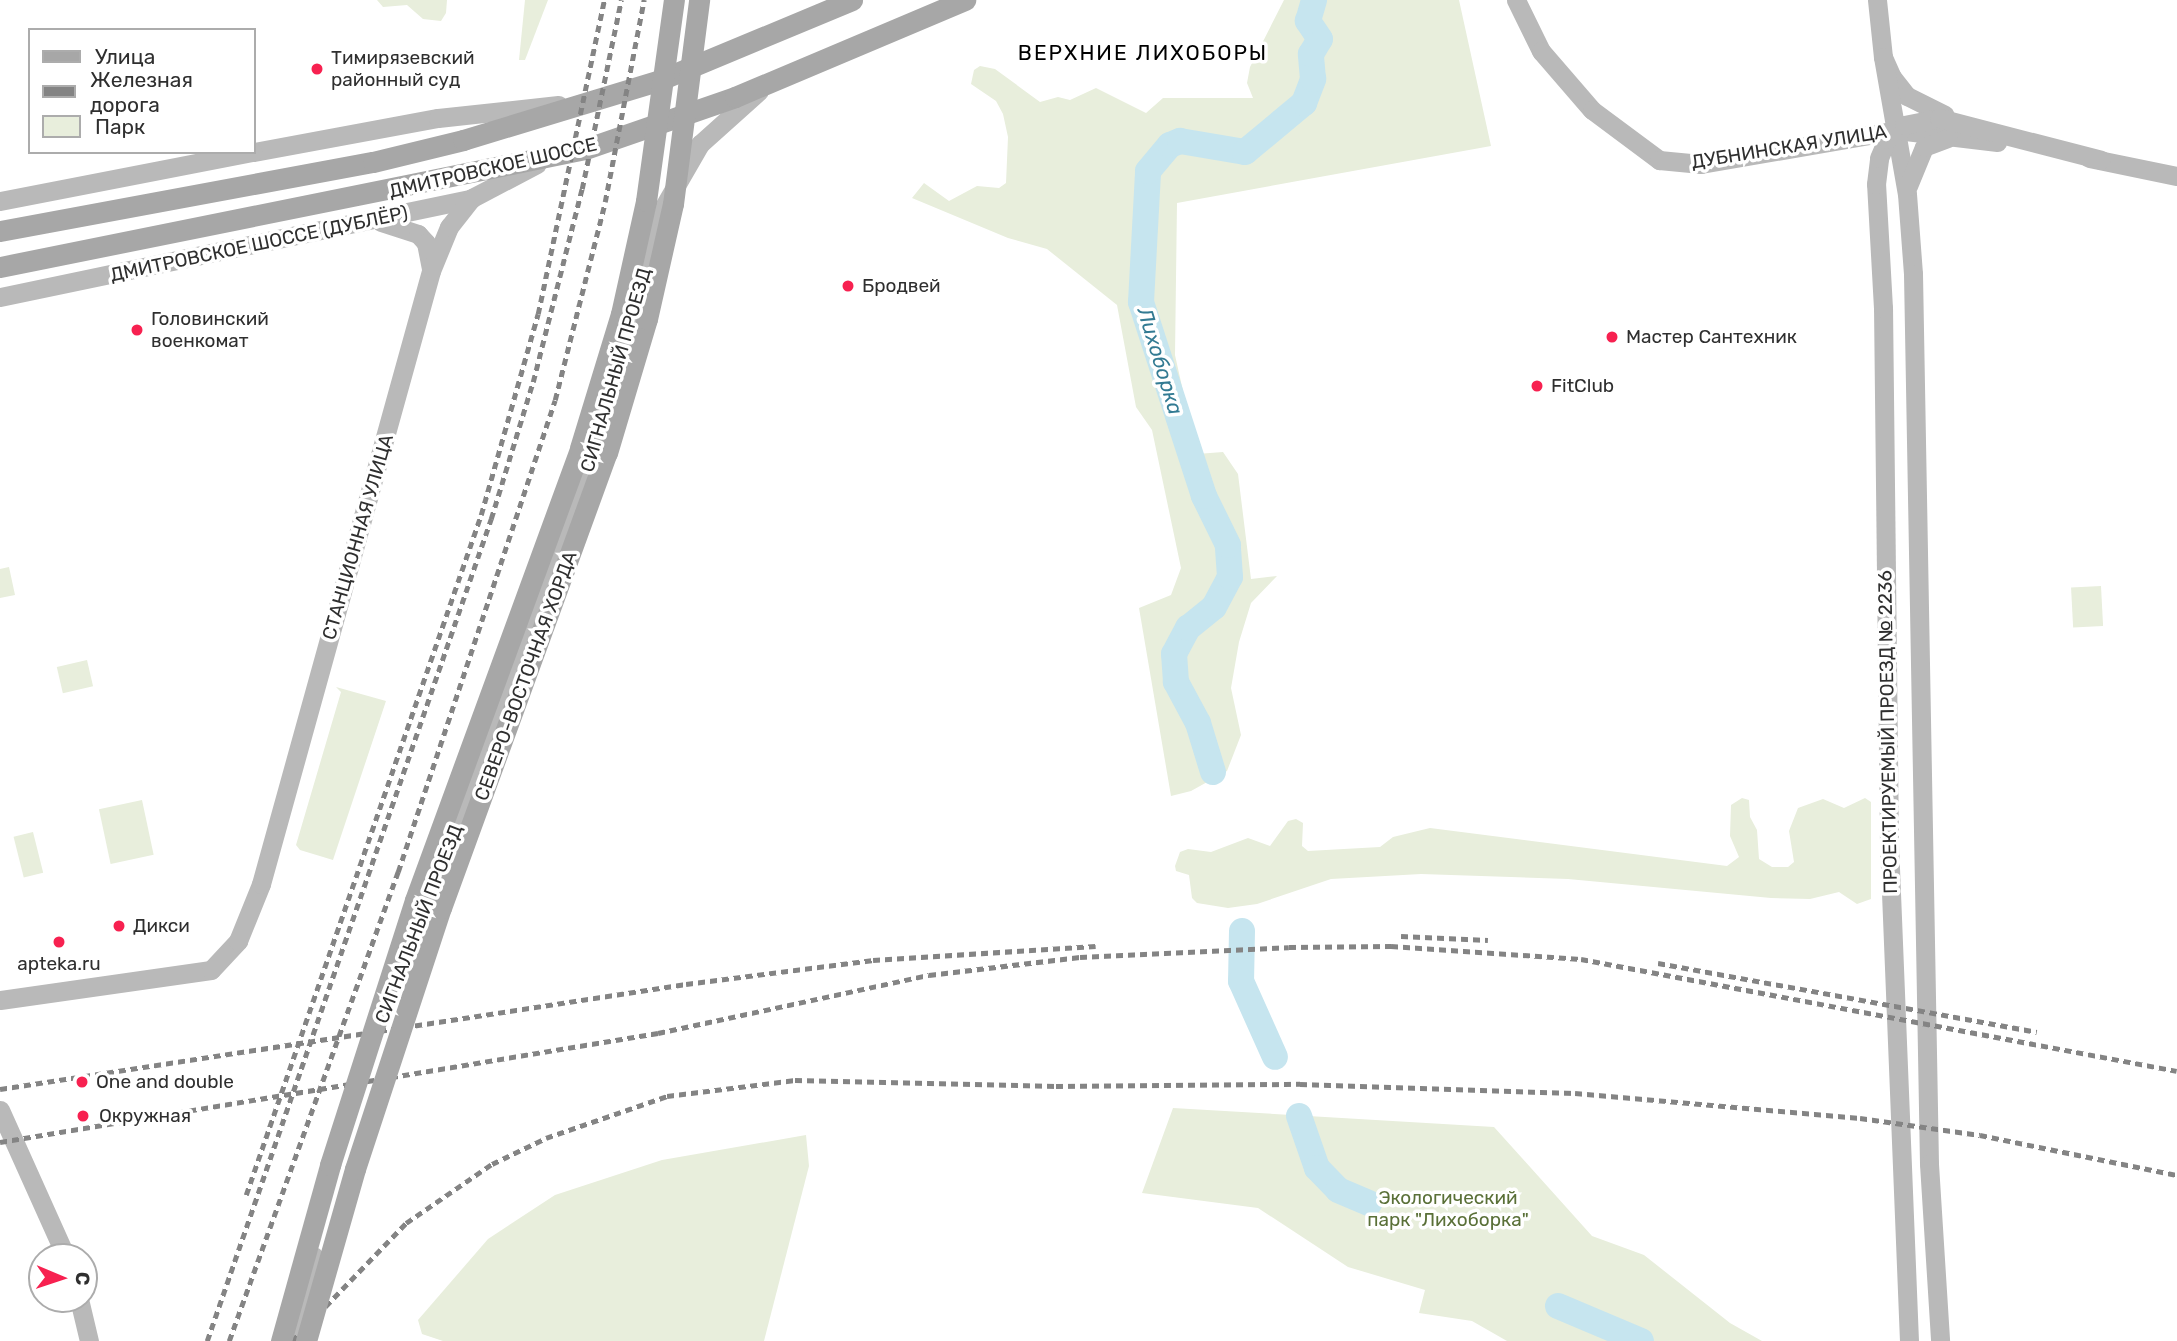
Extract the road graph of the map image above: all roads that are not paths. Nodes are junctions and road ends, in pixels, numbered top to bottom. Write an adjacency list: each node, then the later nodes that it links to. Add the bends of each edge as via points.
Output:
1 (674, 0): 31 (main road, СЕВЕРО-ВОСТОЧНАЯ ХОРДА, bridge, via 646,201 621,314 580,448 415,900 330,1165)
2 (699, 0): 33 (main road, СЕВЕРО-ВОСТОЧНАЯ ХОРДА, bridge, via 673,204 643,331 607,453 441,908 355,1169)
3 (852, 0): 9 (main road, ДМИТРОВСКОЕ ШОССЕ, via 660,80)
4 (965, 0): 8 (main road, ДМИТРОВСКОЕ ШОССЕ)
5 (1516, 0): 12 (main road, ДУБНИНСКАЯ УЛИЦА, via 1541,51 1592,110 1659,160 1702,164)
6 (1877, 0): 7 (main road, ПРОЕКТИРУЕМЫЙ ПРОЕЗД № 2236)
7 (1883, 57): 10 (main road, via 1908,96); 11 (main road, ПРОЕКТИРУЕМЫЙ ПРОЕЗД № 2236)
8 (783, 76): 15 (main road, ДМИТРОВСКОЕ ШОССЕ, via 667,123); 32 (main road, СИГНАЛЬНЫЙ ПРОЕЗД, via 709,134 677,179 659,215 594,451 416,938 372,1043)
9 (597, 101): 13 (main road, via 438,118); 22 (main road, ДМИТРОВСКОЕ ШОССЕ, via 373,162)
10 (1957, 129): 11 (main road, ДУБНИНСКАЯ УЛИЦА, via 1925,119); 16 (main road); 18 (main road, via 1924,147)
11 (1897, 131): 12 (main road, ДУБНИНСКАЯ УЛИЦА); 17 (main road, ПРОЕКТИРУЕМЫЙ ПРОЕЗД № 2236, via 1882,148); 18 (main road, ПРОЕКТИРУЕМЫЙ ПРОЕЗД № 2236)
12 (1846, 141): 17 (main road, via 1867,157)
13 (256, 151)
14 (243, 154): 20 (main road)
15 (551, 158): 19 (main road, ДМИТРОВСКОЕ ШОССЕ (ДУБЛЁР)); 23 (main road, ДМИТРОВСКОЕ ШОССЕ)
16 (2177, 176)
17 (1875, 184): 34 (main road, ПРОЕКТИРУЕМЫЙ ПРОЕЗД № 2236, via 1883,308 1889,843)
18 (1906, 194): 35 (main road, ПРОЕКТИРУЕМЫЙ ПРОЕЗД № 2236, via 1913,288 1929,1164)
19 (472, 198): 21 (main road, ДМИТРОВСКОЕ ШОССЕ (ДУБЛЁР)); 24 (main road, СТАНЦИОННАЯ УЛИЦА, via 449,227)
20 (0, 201)
21 (369, 221): 24 (main road, via 404,226 418,234 432,257); 25 (main road, ДМИТРОВСКОЕ ШОССЕ (ДУБЛЁР))
22 (0, 231)
23 (0, 267)
24 (431, 271): 26 (main road, СТАНЦИОННАЯ УЛИЦА, via 261,884 237,941 211,970)
25 (0, 297)
26 (0, 1000)
27 (0, 1110): 28 (main road)
28 (60, 1243)
29 (82, 1313): 30 (main road)
30 (89, 1341)
31 (281, 1341)
32 (294, 1341)
33 (306, 1341)
34 (1909, 1341)
35 (1940, 1341)

